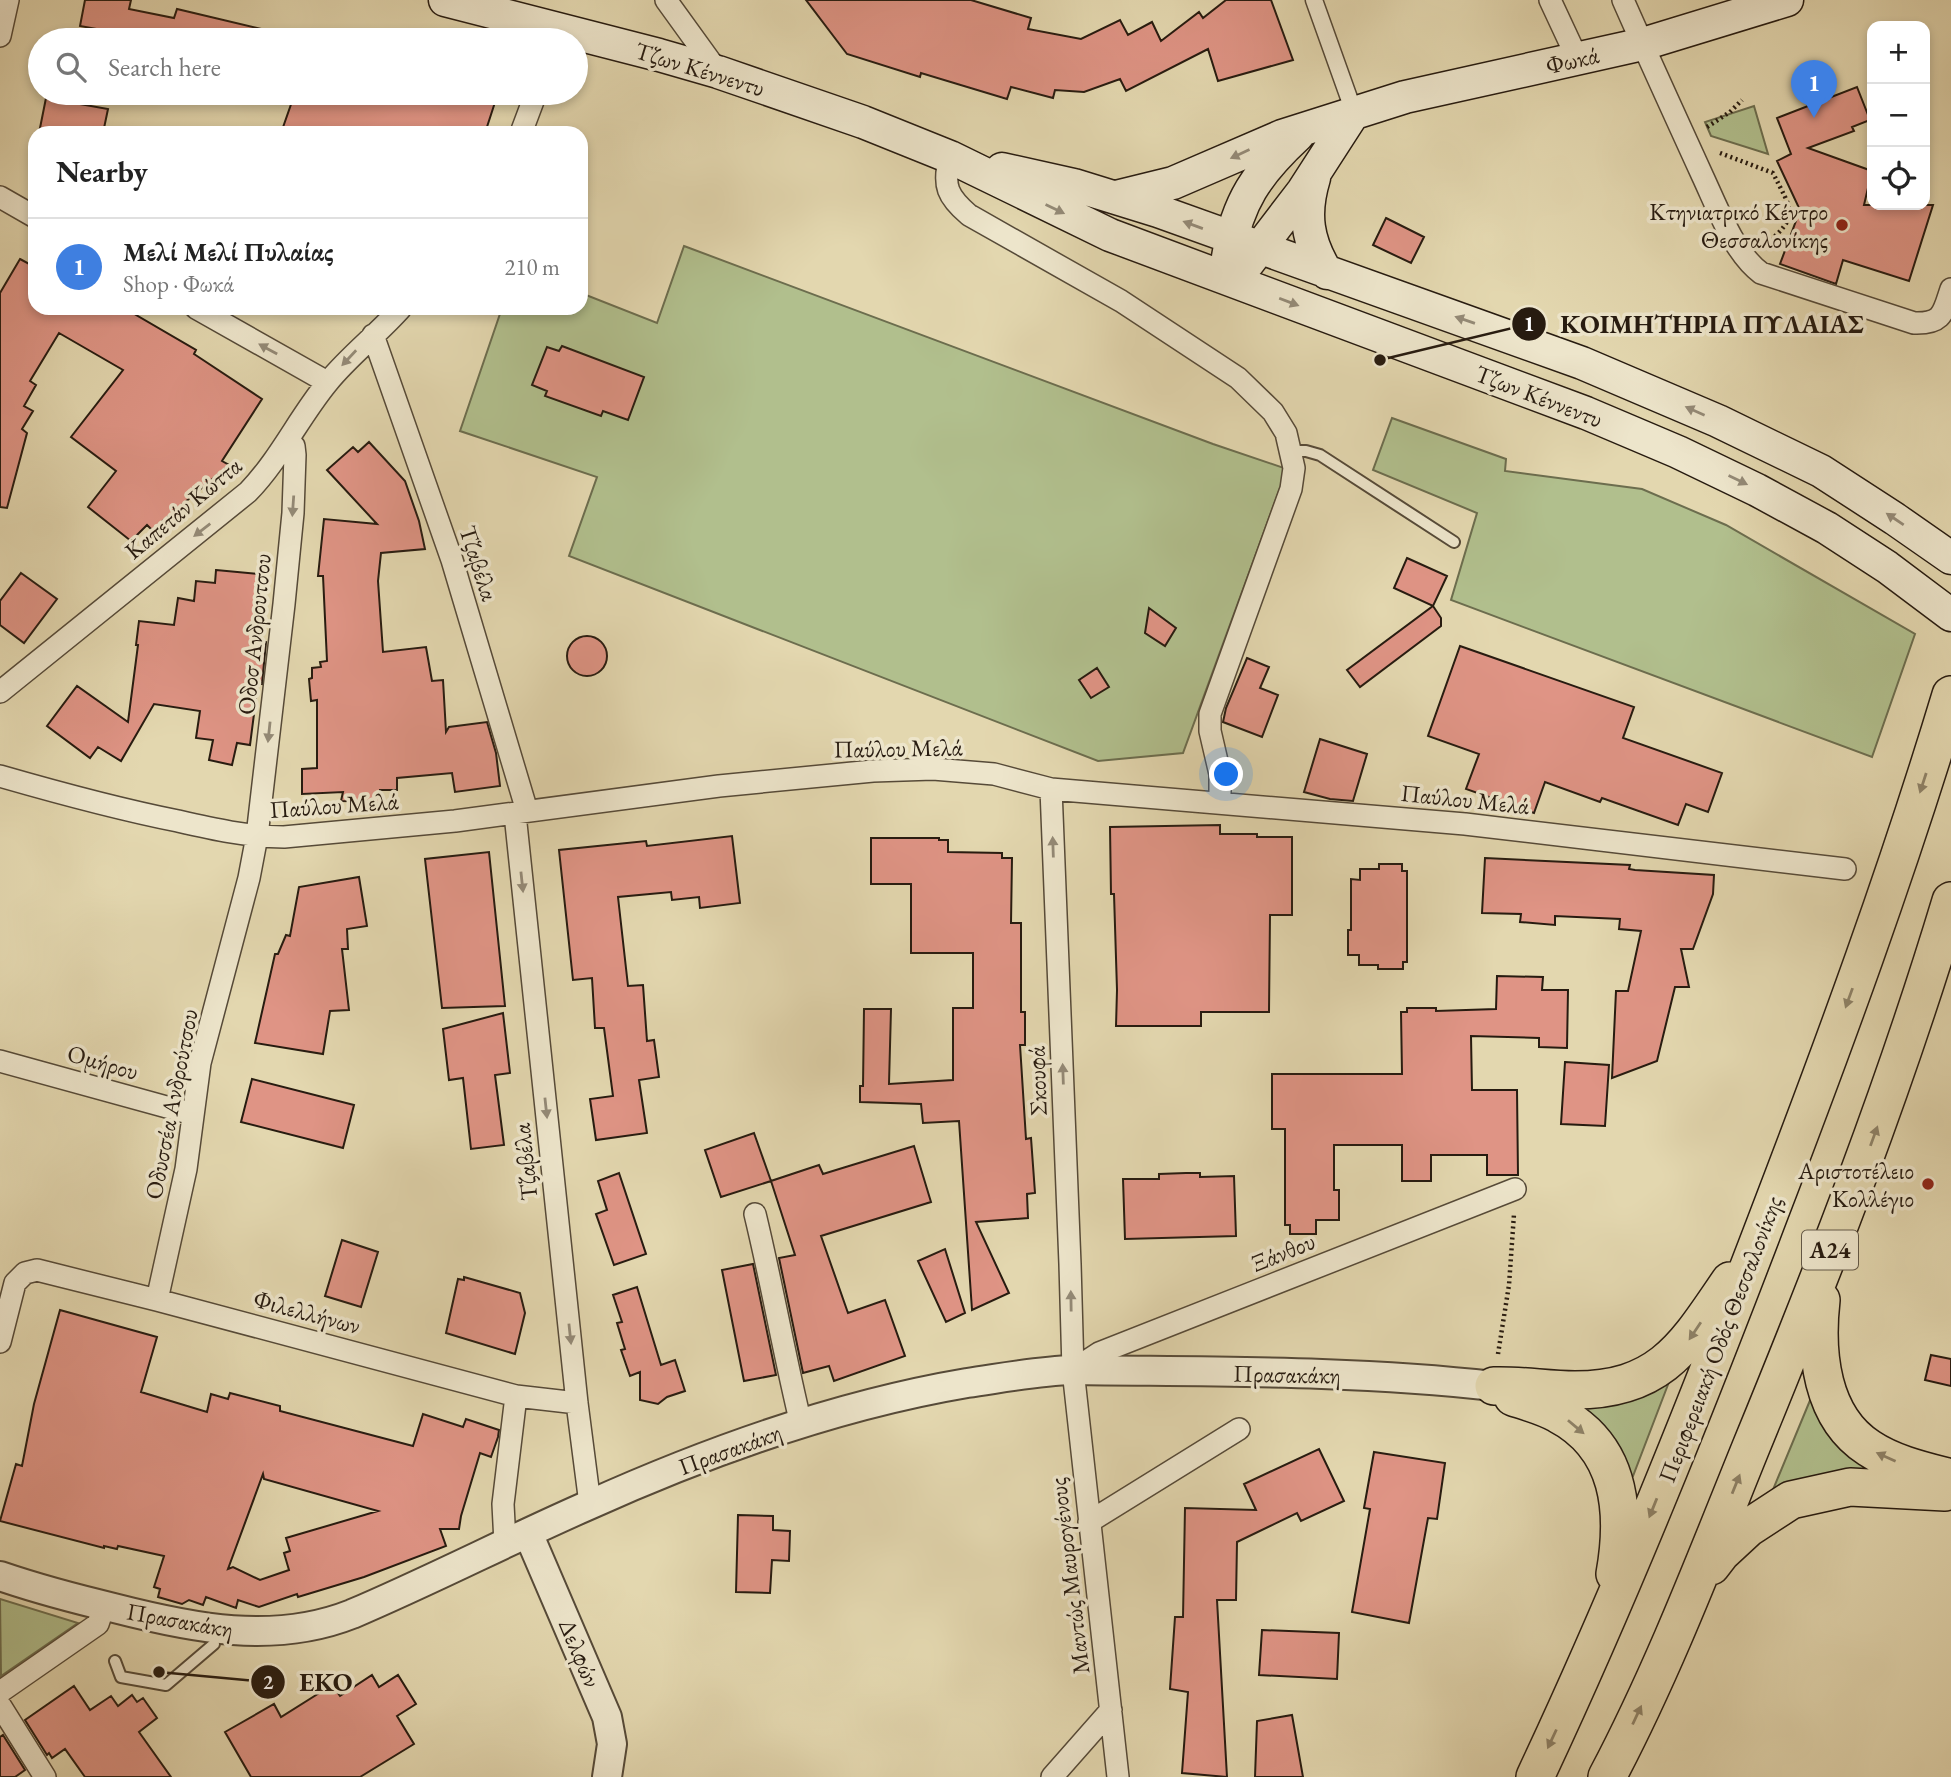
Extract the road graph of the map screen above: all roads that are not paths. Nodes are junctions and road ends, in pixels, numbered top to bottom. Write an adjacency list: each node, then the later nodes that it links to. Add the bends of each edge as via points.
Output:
1 (8, 0): 9 (street)
2 (445, 0): 8 (main road, Τζων Κέννεντυ)
3 (667, 0): 13 (street)
4 (1314, 0): 15 (street)
5 (1550, 0): 12 (street)
6 (1623, 0): 11 (street)
7 (1787, 0): 11 (main road, Φωκά)
8 (536, 28)
9 (0, 36)
10 (588, 42): 13 (main road, Τζων Κέννεντυ)
11 (1643, 44): 12 (main road, Φωκά); 26 (street, via 1704,179 1745,257 1761,273 1914,323 1928,324 1942,315)
12 (1578, 60): 15 (main road, Φωκά, via 1432,90)
13 (718, 72): 18 (main road, Τζων Κέννεντυ)
14 (532, 105): 16 (street)
15 (1354, 113): 17 (main road, Φωκά); 19 (main road, Φωκά)
16 (524, 126)
17 (1304, 129): 21 (main road, one-way to 21, via 1180,180); 23 (main road, Φωκά, via 1253,186 1236,219)
18 (950, 157): 21 (main road, Τζων Κέννεντυ); 25 (main road, Τζων Κέννεντυ, one-way to 25, via 1110,235); 32 (street, via 946,186 961,208 1121,301 1238,378 1273,412)
19 (1317, 169): 23 (main road, Φωκά); 24 (main road, via 1307,230)
20 (0, 197): 22 (street)
21 (1115, 197): 23 (main road, Τζων Κέννεντυ, one-way to 21)
22 (28, 213)
23 (1244, 243): 24 (main road, Τζων Κέννεντυ); 25 (main road, Φωκά)
24 (1327, 273): 34 (main road, Τζων Κέννεντυ, one-way to 24, via 1821,471 1718,421 1583,363)
25 (1230, 280): 35 (main road, Τζων Κέννεντυ, one-way to 35, via 1678,452 1827,528)
26 (1951, 289)
27 (208, 315): 30 (street, one-way to 27)
28 (394, 315): 29 (street, Καπετάν Κώττα)
29 (373, 335): 30 (street, Καπετάν Κώττα, one-way to 30); 41 (street, Τζαβέλα, via 452,560)
30 (327, 382): 31 (street, Καπετάν Κώττα)
31 (288, 441): 36 (street, Καπετάν Κώττα, one-way to 36, via 237,501); 42 (street, Οδοσ Ανδρουτσου, one-way to 42, via 295,455 293,513)
32 (1291, 451): 33 (lane, via 1320,455); 40 (street, via 1291,489 1210,714)
33 (1454, 542)
34 (1951, 558)
35 (1940, 607)
36 (0, 692)
37 (1951, 695): 49 (highway, Περιφερειακή Οδός Θεσσαλονίκης / Α24, one-way to 49, via 1892,877)
38 (0, 776): 42 (street, Παύλου Μελά, via 147,815)
39 (1051, 789): 40 (street, Παύλου Μελά); 41 (street, Παύλου Μελά, via 993,774 873,771); 53 (street, Σκουφά, one-way to 39)
40 (1220, 802): 43 (street, Παύλου Μελά, via 1465,824)
41 (521, 812): 42 (street, Παύλου Μελά, via 389,829); 56 (street, Τζαβέλα, one-way to 56)
42 (257, 836): 46 (street, Οδυσσέα Ανδρούτσου, via 200,1063)
43 (1845, 869)
44 (1951, 901): 50 (highway, Α24, one-way to 44, via 1880,1118)
45 (0, 1061): 46 (street, Ομήρου)
46 (192, 1114): 51 (street, Οδυσσέα Ανδρούτσου, via 183,1182)
47 (1515, 1189): 53 (street, Ξάνθου, via 1099,1353)
48 (755, 1214): 57 (street)
49 (1761, 1234): 54 (highway, one-way to 54, via 1686,1345 1654,1371 1623,1384 1594,1389); 67 (highway, Περιφερειακή Οδός Θεσσαλονίκης / Α24, one-way to 67)
50 (1830, 1251): 59 (highway, one-way to 50, via 1870,1449 1847,1428 1833,1406 1819,1343); 65 (highway, Α24, one-way to 50)
51 (157, 1300): 52 (street, Φιλελλήνων, via 37,1270 25,1273 15,1283); 55 (street, Φιλελλήνων)
52 (0, 1342)
53 (1073, 1370): 54 (street, Πρασακάκη, via 1353,1375); 57 (street, Πρασακάκη, via 946,1387); 62 (street, Μαντώς Μαυρογένους)
54 (1493, 1386): 67 (highway, one-way to 67, via 1572,1423 1600,1452 1612,1474 1618,1497 1618,1541)
55 (516, 1396): 56 (street, Φιλελλήνων); 63 (street, via 502,1504)
56 (577, 1403): 61 (street, Τζαβέλα)
57 (801, 1424): 61 (street, Πρασακάκη)
58 (1240, 1429): 62 (street)
59 (1951, 1478)
60 (1951, 1492): 65 (highway, via 1850,1487 1791,1500 1748,1528 1721,1553)
61 (590, 1504): 63 (street, Πρασακάκη)
62 (1088, 1522): 72 (street, Μαντώς Μαυρογένους)
63 (517, 1538): 66 (street, Πρασακάκη, via 352,1614 306,1627 269,1632 210,1629); 74 (street, Δελφών, via 607,1717 612,1744)
64 (0, 1576): 66 (street, Πρασακάκη)
65 (1692, 1593): 78 (highway, Α24, one-way to 65)
66 (104, 1606): 70 (street, via 98,1624)
67 (1601, 1632): 77 (highway, Περιφερειακή Οδός Θεσσαλονίκης / Α24, one-way to 77)
68 (214, 1644): 69 (lane, via 166,1685 121,1677)
69 (115, 1661)
70 (0, 1692)
71 (0, 1705): 73 (street)
72 (1111, 1710): 75 (street); 76 (street, Μαντώς Μαυρογένους)
73 (45, 1777)
74 (607, 1777)
75 (1052, 1777)
76 (1118, 1777)
77 (1535, 1777)
78 (1608, 1777)

